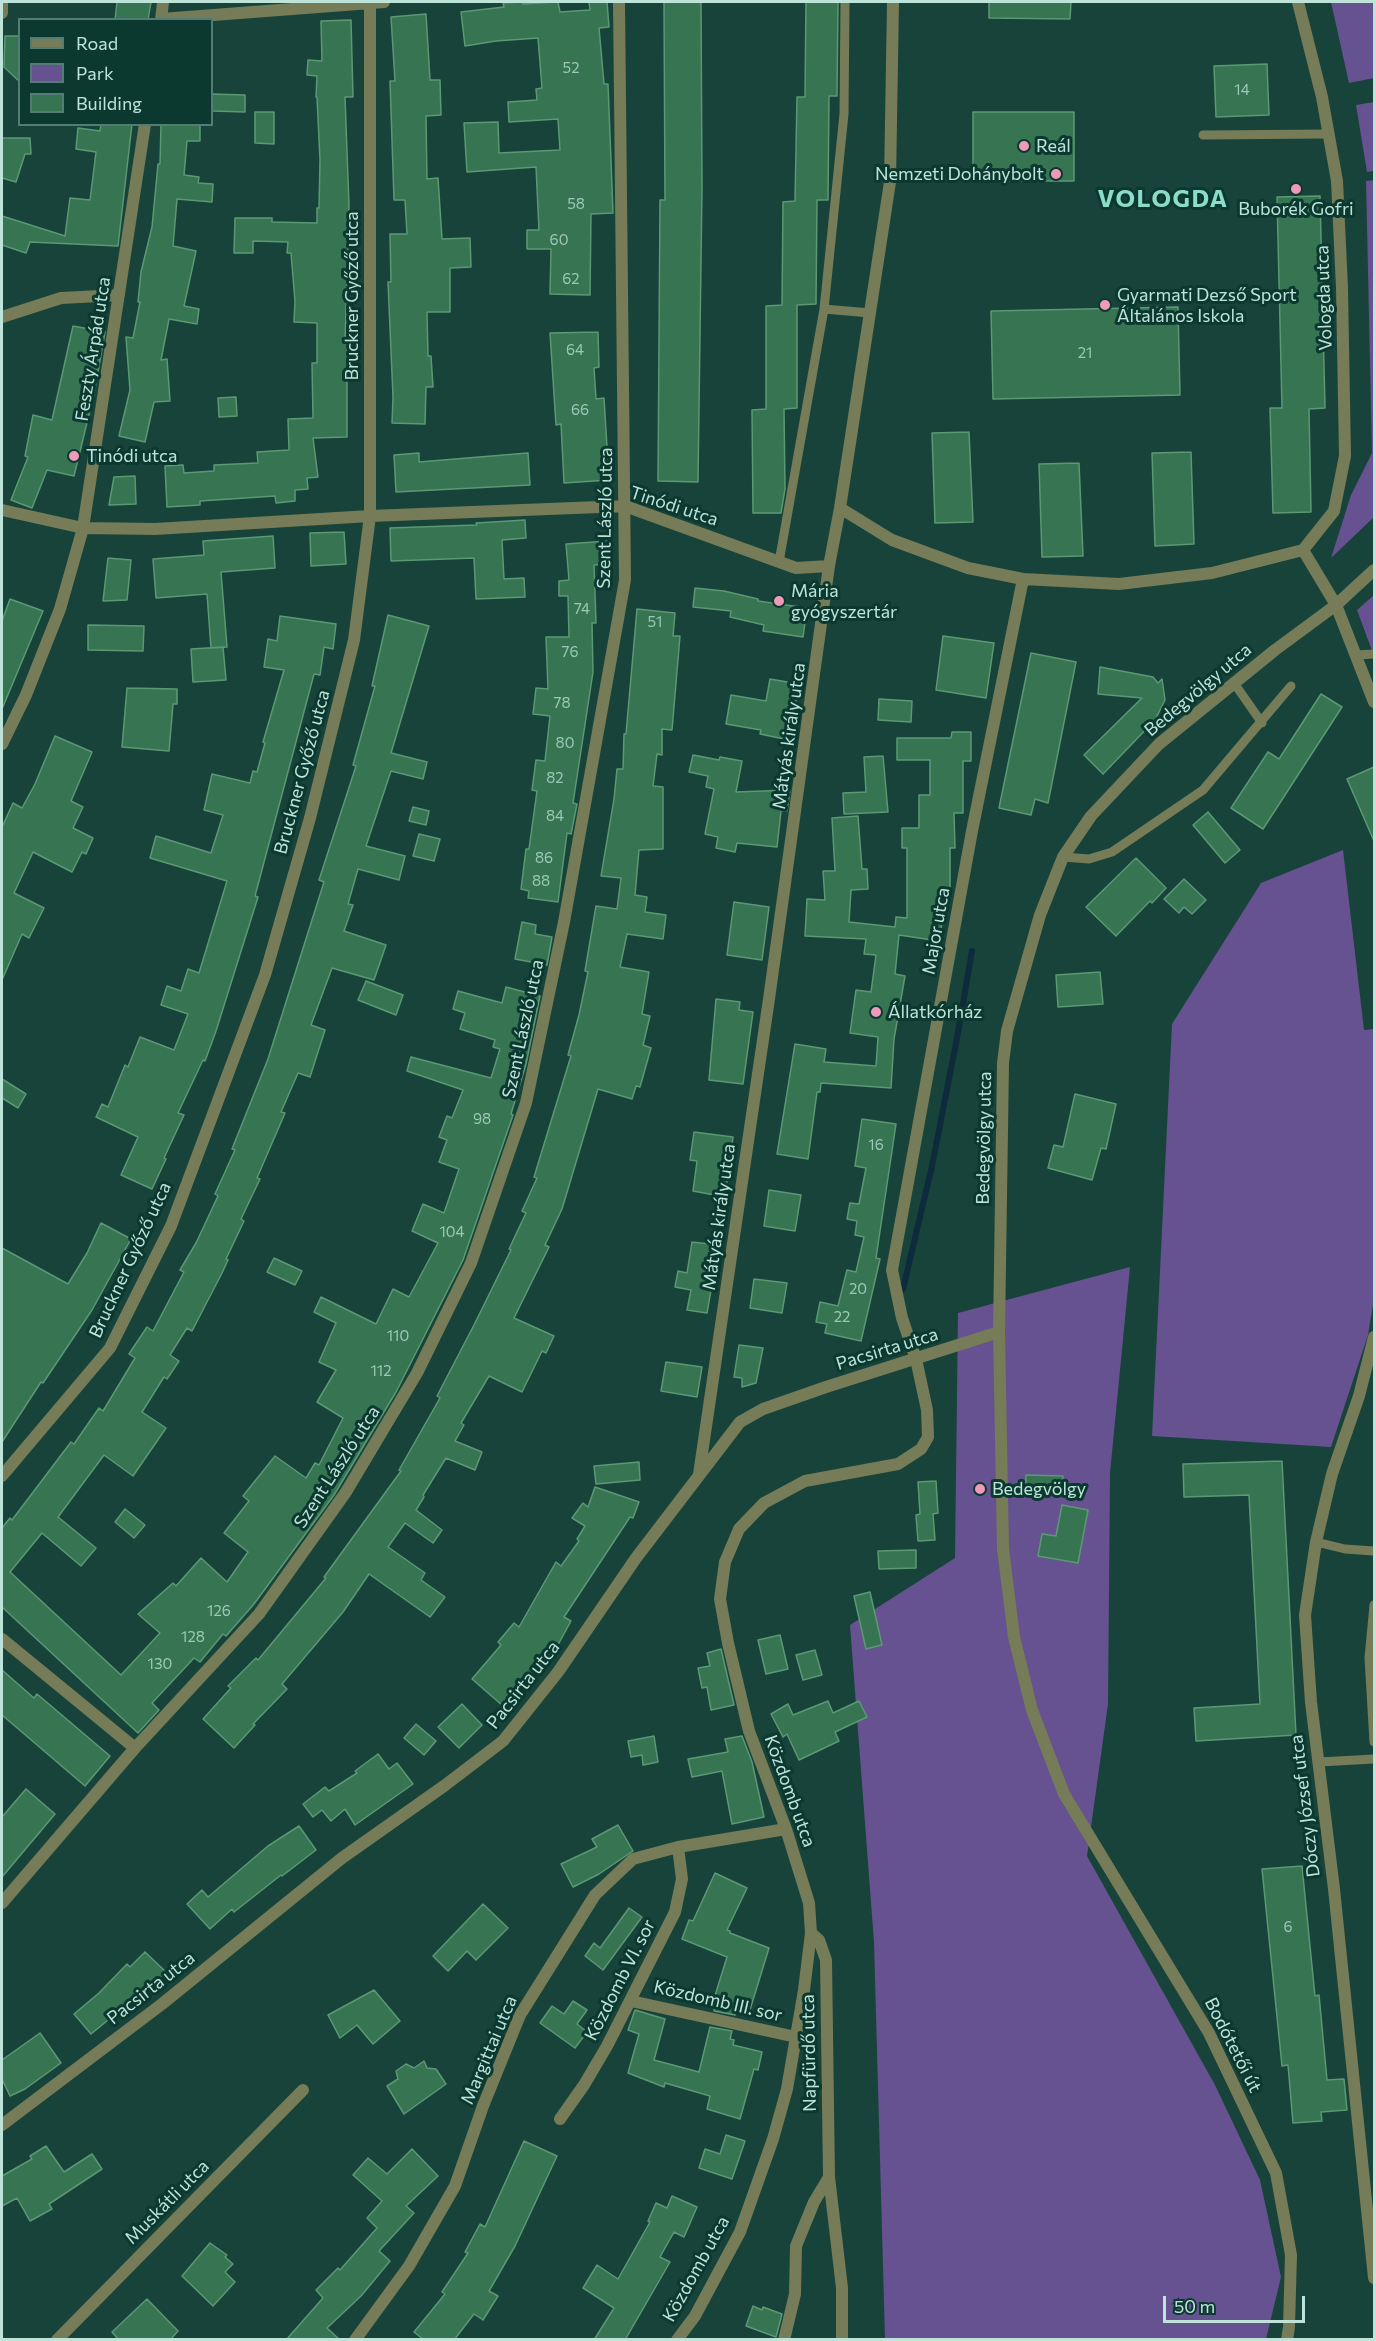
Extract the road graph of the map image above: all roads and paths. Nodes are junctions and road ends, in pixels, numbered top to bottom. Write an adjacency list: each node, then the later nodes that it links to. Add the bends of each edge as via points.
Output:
1 (2, 2): 9 (street)
2 (163, 2): 10 (street)
3 (384, 2): 8 (street)
4 (620, 2): 19 (street, Szent László utca)
5 (845, 2): 16 (lane, via 844,114)
6 (893, 2): 17 (street, Mátyás király utca, via 890,182)
7 (1298, 2): 13 (street, Vologda utca)
8 (370, 3): 11 (street); 22 (street, Bruckner Győző utca)
9 (2, 12)
10 (161, 18)
11 (174, 18)
12 (145, 126): 15 (street, Feszty Árpád utca)
13 (1329, 134): 14 (lane); 24 (street, Vologda utca, via 1337,182 1345,456 1334,511)
14 (1203, 135)
15 (119, 295): 18 (street, via 61,298); 23 (street, Feszty Árpád utca)
16 (824, 309): 17 (lane); 25 (lane)
17 (870, 313): 20 (street, Mátyás király utca)
18 (2, 317)
19 (625, 506): 22 (street, Tinódi utca); 25 (street, Tinódi utca); 48 (street, Szent László utca, via 625,580 564,922 526,1103 471,1263 417,1373 346,1492 260,1614)
20 (840, 508): 26 (street, Mátyás király utca); 28 (street, via 892,540 968,568)
21 (2, 510): 23 (street, Tinódi utca)
22 (370, 516): 23 (street, Tinódi utca, via 155,529); 42 (street, Bruckner Győző utca, via 354,640 310,818 265,975 175,1215 110,1348)
23 (83, 528): 36 (street, Feszty Árpád utca, via 60,609)
24 (1303, 550): 28 (street, via 1212,573 1119,584); 29 (street)
25 (779, 562): 26 (street, Tinódi utca, via 796,568)
26 (829, 566): 41 (street, Mátyás király utca)
27 (1374, 570): 29 (street, Bedegvölgy utca)
28 (1023, 579): 40 (street, Major utca, via 972,831 892,1269)
29 (1336, 605): 31 (street); 32 (street, Bedegvölgy utca)
30 (1374, 654): 31 (lane)
31 (1356, 655): 34 (street)
32 (1234, 683): 35 (lane); 37 (street, Bedegvölgy utca, via 1159,744 1090,816)
33 (1291, 686): 35 (lane)
34 (1374, 702)
35 (1262, 723): 37 (lane, via 1203,790 1121,846 1089,859)
36 (2, 744)
37 (1063, 857): 38 (street, Bedegvölgy utca, via 1040,915 1003,1063)
38 (999, 1332): 40 (street, Pacsirta utca); 51 (street, Bedegvölgy utca, via 1003,1549 1014,1637 1032,1710)
39 (1374, 1337): 43 (street, Dóczy József utca, via 1332,1474)
40 (916, 1359): 41 (street, Pacsirta utca, via 763,1409 740,1422); 52 (street, Közdomb utca, via 927,1410 928,1437 921,1449 898,1464 805,1481 764,1503 739,1529 725,1562 720,1599 728,1643 749,1731)
41 (699, 1474): 60 (street, Pacsirta utca, via 558,1672 503,1741 342,1858 162,2004)
42 (2, 1476)
43 (1316, 1542): 44 (lane); 50 (street, Dóczy József utca, via 1305,1614)
44 (1374, 1551)
45 (1374, 1605): 47 (lane, via 1369,1658)
46 (2, 1639): 48 (street)
47 (1374, 1742)
48 (135, 1748): 54 (street, Szent László utca)
49 (1374, 1759): 50 (lane)
50 (1318, 1762): 62 (street, Dóczy József utca)
51 (1064, 1794): 68 (street, Bodótetői út, via 1209,2034 1276,2173 1291,2255)
52 (786, 1829): 53 (street, Margittai utca); 55 (street, Közdomb utca, via 809,1903)
53 (678, 1847): 56 (street, Közdomb VI. sor, via 682,1879 675,1912); 64 (street, Margittai utca, via 633,1859 595,1895 571,1931 520,2015 455,2186 409,2266)
54 (2, 1903)
55 (811, 1933): 57 (street, Közdomb utca); 61 (street, Napfürdő utca, via 819,1940 826,1960)
56 (631, 2001): 57 (street, Közdomb III. sor); 59 (street, Közdomb VI. sor, via 584,2085)
57 (796, 2037): 65 (street, Közdomb utca, via 773,2139 740,2232)
58 (303, 2090): 63 (street, Muskátli utca)
59 (560, 2119)
60 (2, 2125)
61 (829, 2177): 66 (street, via 796,2246 795,2294); 67 (street, Napfürdő utca, via 842,2288)
62 (1374, 2278)
63 (57, 2340)
64 (355, 2340)
65 (677, 2340)
66 (784, 2340)
67 (842, 2340)
68 (1287, 2340)

